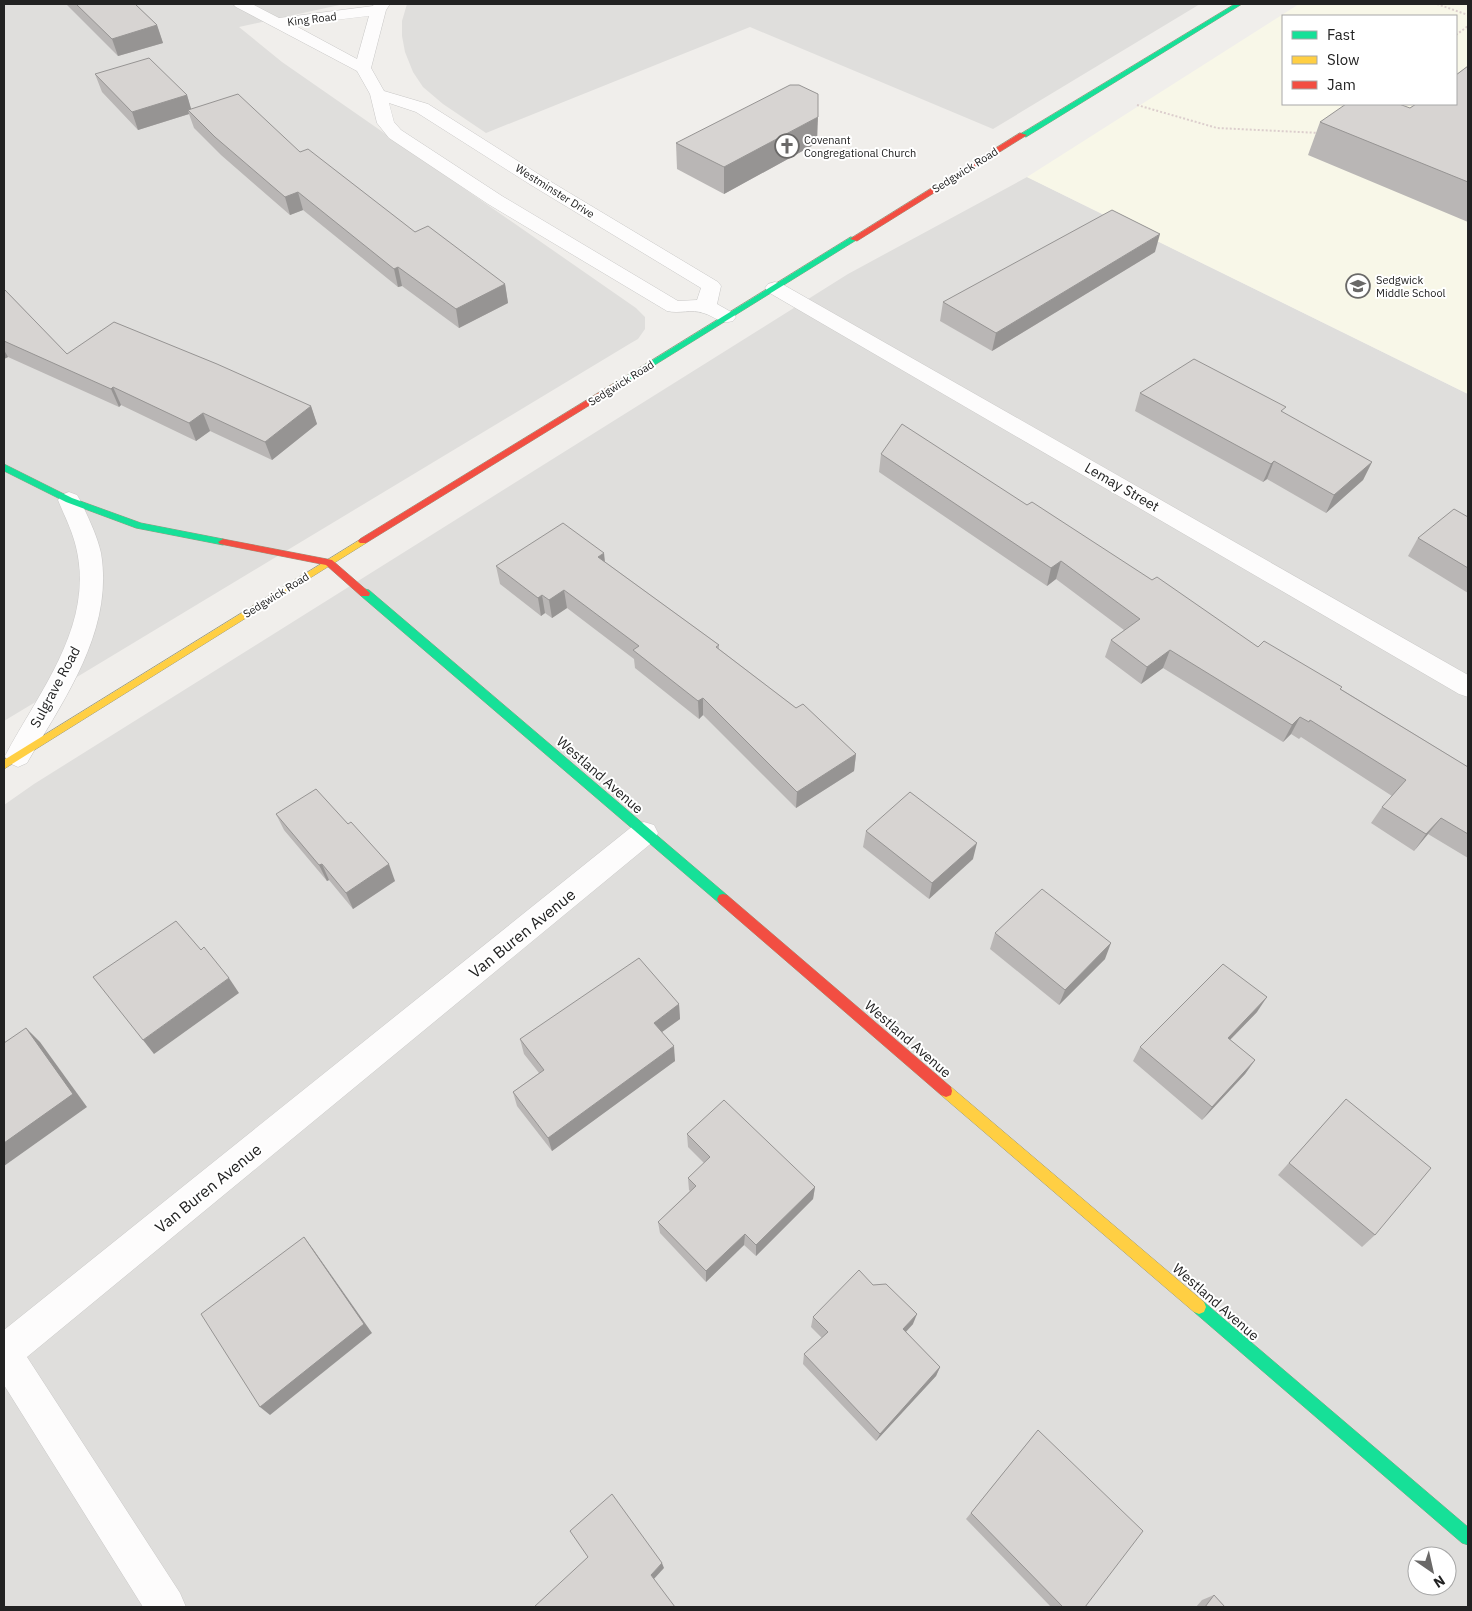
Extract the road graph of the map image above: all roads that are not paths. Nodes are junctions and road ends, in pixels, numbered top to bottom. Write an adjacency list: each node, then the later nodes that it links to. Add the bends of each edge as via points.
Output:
1 (241, 4): 4 (street)
2 (1239, 4): 7 (main road, Sedgwick Road)
3 (380, 7): 4 (street, King Road); 5 (street, King Road)
4 (276, 23): 5 (street)
5 (362, 68): 6 (street)
6 (378, 94): 8 (street, via 386,123 395,134 495,200 674,307); 8 (street, Westminster Drive, via 422,108 711,286)
7 (775, 288): 9 (main road, Sedgwick Road); 13 (street, Lemay Street)
8 (706, 306): 9 (street)
9 (726, 317): 12 (main road, Sedgwick Road)
10 (4, 467): 11 (main road)
11 (70, 500): 12 (main road, via 139,526); 14 (street, Sulgrave Road, via 89,554 91,586 87,620 70,663)
12 (329, 562): 14 (main road, Sedgwick Road); 15 (main road, Westland Avenue)
13 (1468, 687)
14 (11, 760)
15 (644, 833): 16 (main road, Westland Avenue); 17 (street, Van Buren Avenue, via 4,1353)
16 (1468, 1537)
17 (166, 1607)

